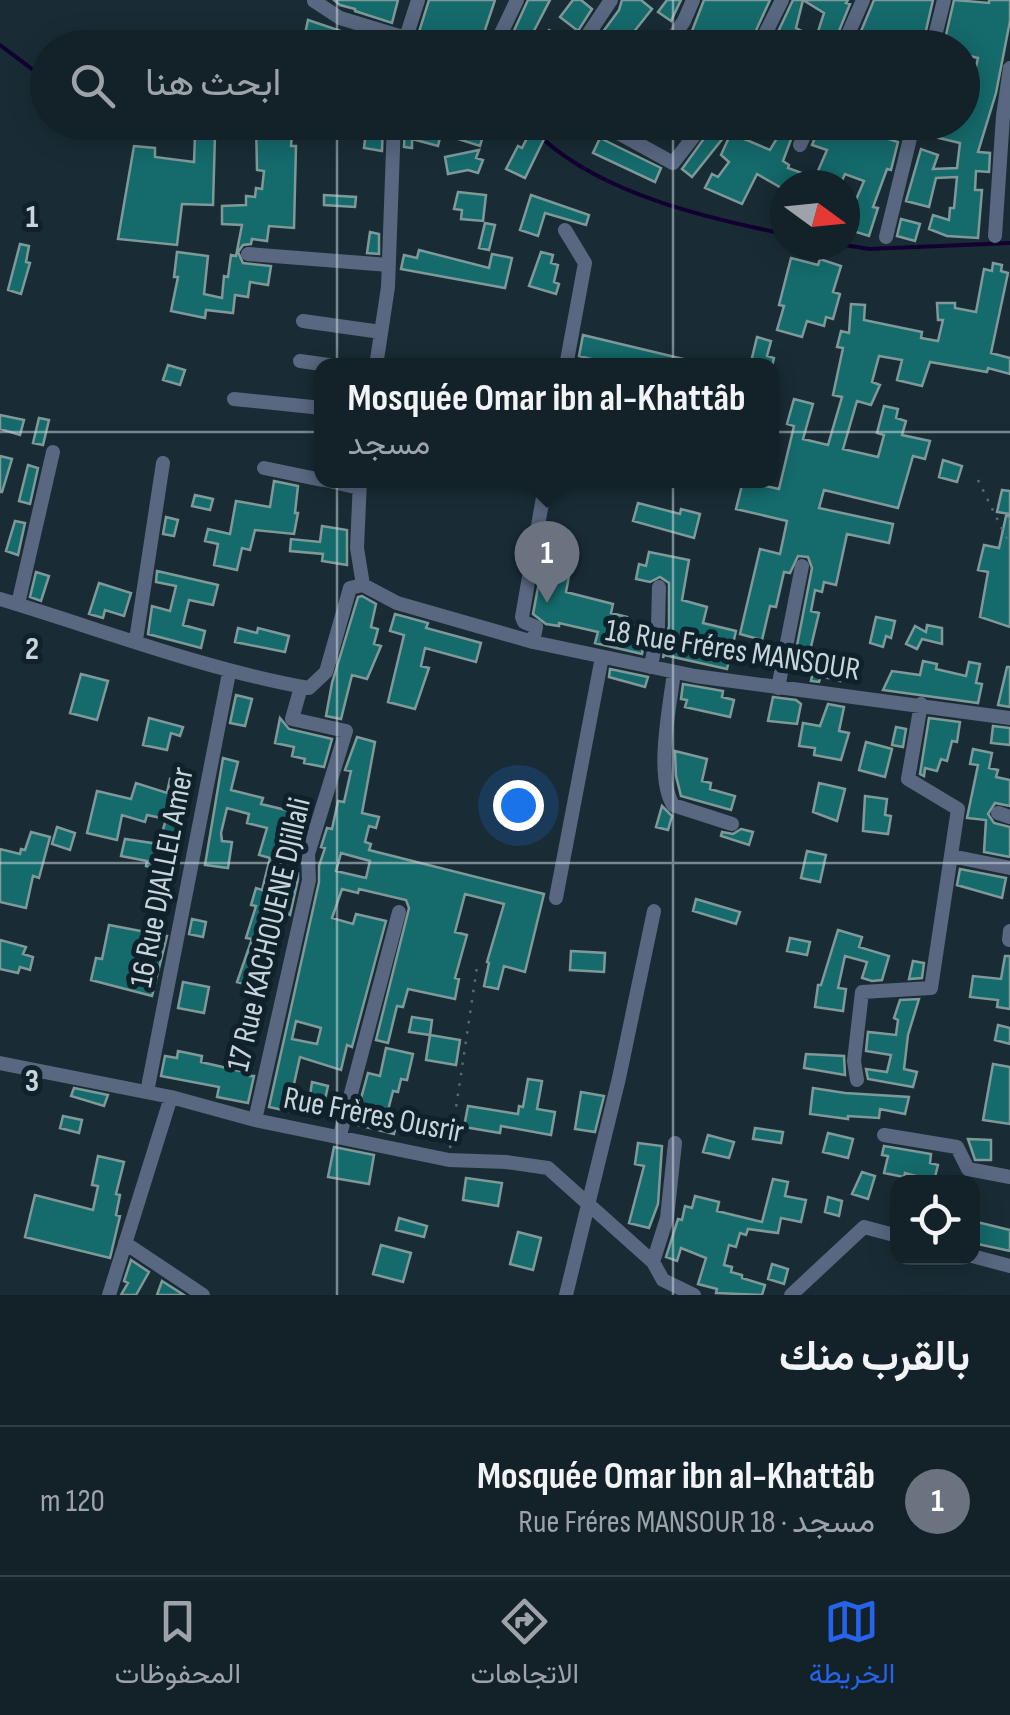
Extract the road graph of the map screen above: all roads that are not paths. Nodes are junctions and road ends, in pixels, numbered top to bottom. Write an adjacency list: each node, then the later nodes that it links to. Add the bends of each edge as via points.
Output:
1 (314, 0): 9 (street)
2 (418, 0): 10 (street)
3 (517, 0): 11 (street)
4 (611, 0): 12 (street)
5 (693, 0): 13 (street)
6 (782, 0): 14 (street)
7 (863, 0): 15 (street)
8 (944, 0): 16 (street)
9 (371, 30)
10 (409, 30)
11 (503, 30)
12 (591, 30)
13 (678, 30)
14 (767, 30)
15 (850, 30)
16 (936, 30)
17 (1010, 68): 25 (street)
18 (393, 140): 28 (street)
19 (633, 140): 20 (street, via 673,163)
20 (691, 140)
21 (802, 140): 23 (street)
22 (910, 140): 26 (street)
23 (800, 145)
24 (565, 230): 32 (street, via 585,263)
25 (994, 236)
26 (886, 238)
27 (248, 254): 28 (street)
28 (389, 266): 30 (street)
29 (304, 321): 30 (street)
30 (381, 332): 31 (street)
31 (377, 358)
32 (567, 358)
33 (300, 361): 34 (street)
34 (314, 363)
35 (234, 399): 36 (street)
36 (314, 407)
37 (53, 452): 47 (street)
38 (163, 463): 48 (street)
39 (264, 468): 40 (street)
40 (314, 478)
41 (359, 488): 44 (street, via 356,548)
42 (545, 488): 49 (street, via 522,617 536,627)
43 (802, 566): 55 (street)
44 (364, 585): 49 (street, 18 Rue Fréres MANSOUR, via 397,603); 54 (street, via 350,588 326,672)
45 (659, 587): 51 (street)
46 (0, 599): 47 (street)
47 (18, 604): 48 (street)
48 (136, 640): 53 (street)
49 (533, 642): 50 (street, 18 Rue Fréres MANSOUR)
50 (602, 657): 51 (street, 18 Rue Fréres MANSOUR); 61 (street)
51 (651, 667): 52 (street, 18 Rue Fréres MANSOUR)
52 (674, 672): 55 (street, 18 Rue Fréres MANSOUR); 58 (street, via 665,747 668,797 673,805)
53 (230, 673): 54 (street); 68 (street, 16 Rue DJALLEL Amer)
54 (301, 687): 70 (street, 17 Rue KACHOUENE DJillali, via 292,719 346,731 308,854 309,880)
55 (778, 688): 56 (street, 18 Rue Fréres MANSOUR)
56 (921, 704): 57 (street, 18 Rue Fréres MANSOUR); 59 (street, via 908,780 958,809)
57 (1010, 718)
58 (732, 824)
59 (951, 856): 60 (street); 67 (street, via 931,988 862,992)
60 (1010, 868)
61 (556, 898)
62 (654, 911): 75 (street)
63 (399, 912): 72 (street)
64 (1010, 931): 65 (street)
65 (1009, 940)
66 (1, 1061): 68 (street, Rue Frères Ousrir)
67 (857, 1080)
68 (147, 1092): 69 (street, Rue Frères Ousrir)
69 (170, 1096): 70 (street, Rue Frères Ousrir); 77 (street)
70 (255, 1120): 72 (street, Rue Frères Ousrir)
71 (884, 1134): 74 (street, via 957,1148 968,1169)
72 (340, 1135): 75 (street, Rue Frères Ousrir, via 448,1160 548,1168)
73 (676, 1143): 79 (street)
74 (1010, 1177)
75 (590, 1202): 79 (street, Rue Frères Ousrir); 83 (street)
76 (890, 1234): 85 (street, via 864,1228)
77 (125, 1242): 81 (street); 82 (street)
78 (980, 1258): 80 (street)
79 (654, 1262): 84 (street, Rue Frères Ousrir, via 663,1280)
80 (1010, 1266)
81 (108, 1295)
82 (204, 1295)
83 (566, 1295)
84 (694, 1295)
85 (791, 1295)

